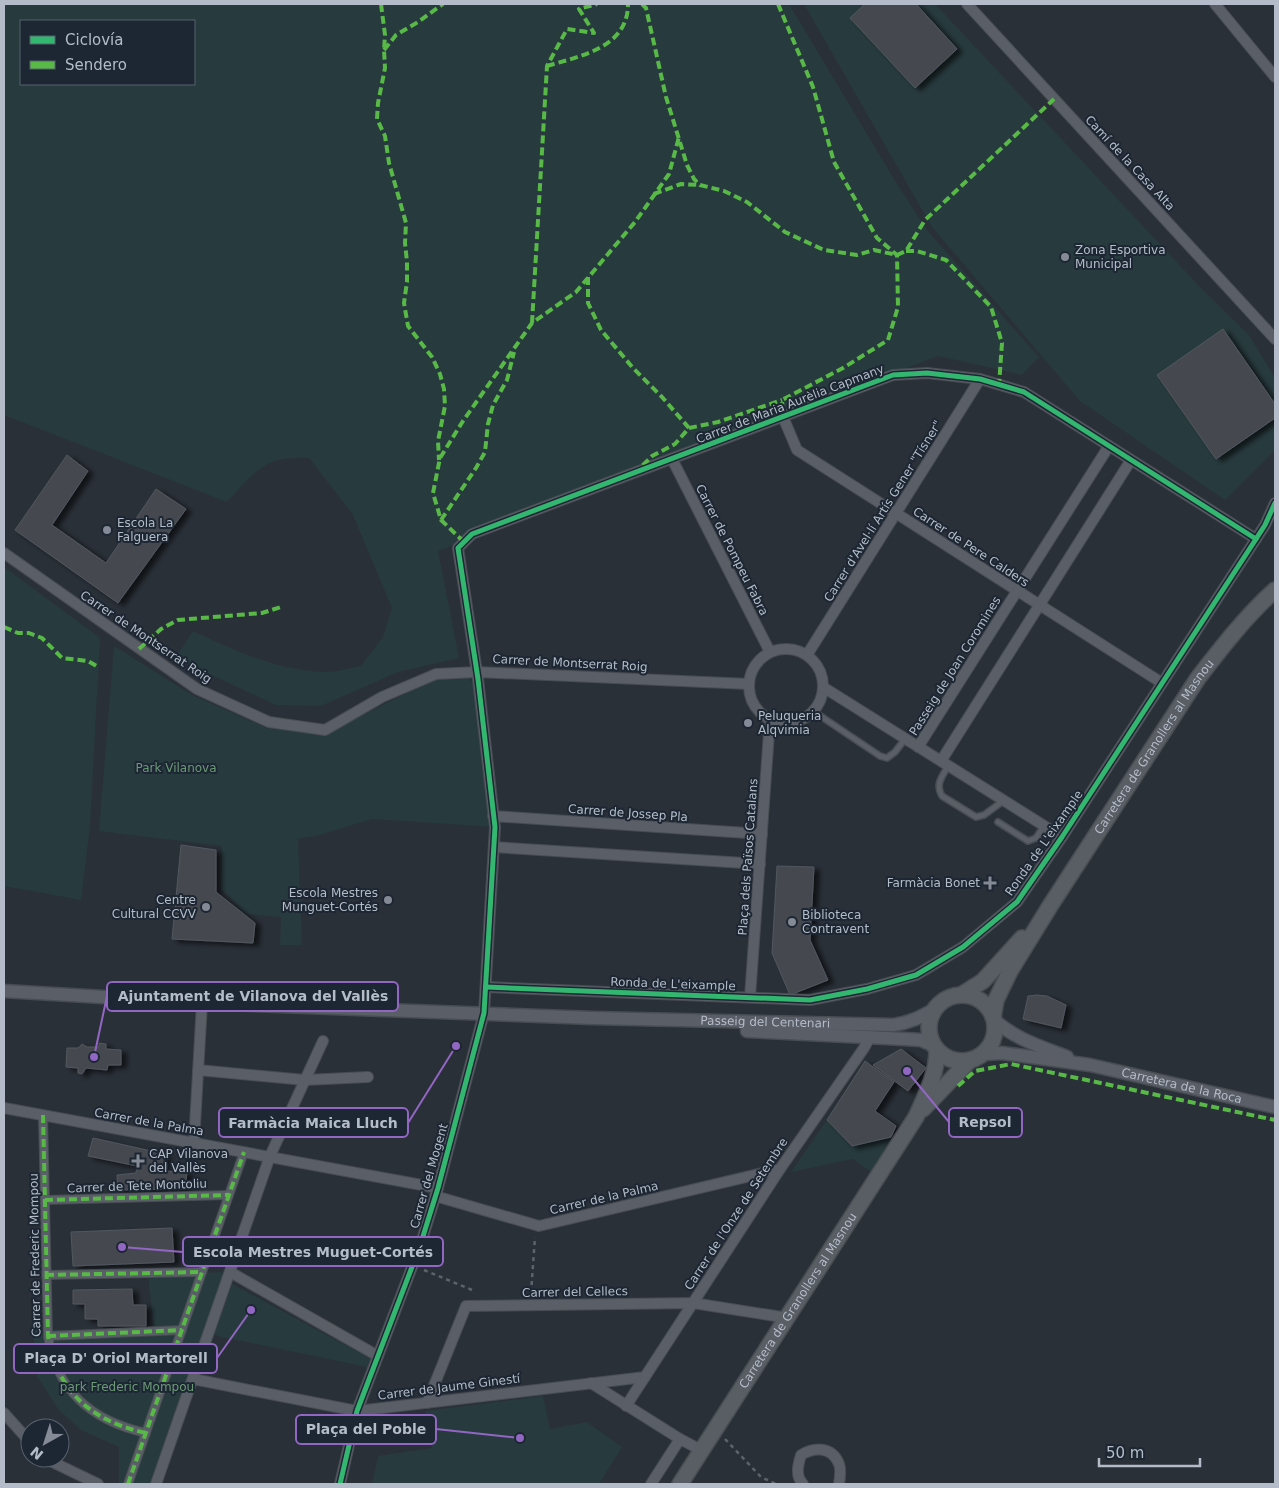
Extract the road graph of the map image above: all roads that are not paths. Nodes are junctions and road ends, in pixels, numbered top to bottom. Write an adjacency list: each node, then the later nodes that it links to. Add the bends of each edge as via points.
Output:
1 (967, 4): 4 (street, Camí de la Casa Alta)
2 (1214, 4): 3 (street)
3 (1275, 77)
4 (1275, 339)
5 (980, 380): 6 (street, Carrer de Maria Aurèlia Capmany, via 927,373 893,375); 7 (street, Carrer de Maria Aurèlia Capmany, via 1024,392); 11 (street, Carrer d'Avel·lí Artís Gener "Tísner")
6 (783, 417): 8 (street, Carrer de Maria Aurèlia Capmany); 11 (street, Carrer de Pere Calders, via 797,450)
7 (1109, 446): 9 (street, Carrer de Maria Aurèlia Capmany); 16 (street, Passeig de Joan Coromines)
8 (672, 459): 13 (street, Carrer de Maria Aurèlia Capmany, via 472,534); 18 (street, Carrer de Pompeu Fabra)
9 (1131, 460): 12 (street, Carrer de Maria Aurèlia Capmany); 17 (street)
10 (1275, 503): 12 (street, Ronda de L'eixample)
11 (896, 512): 16 (street, Carrer de Pere Calders); 19 (street, Carrer d'Avel·lí Artís Gener "Tísner")
12 (1256, 539): 21 (street, Ronda de L'eixample)
13 (458, 548): 20 (street, Carrer del Mogent)
14 (4, 553): 20 (street, Carrer de Montserrat Roig, via 197,689 269,722 325,730 382,697 436,674)
15 (1275, 590): 37 (main road, Carretera de Granollers al Masnou, via 1243,622 1198,678)
16 (1017, 591): 17 (street, Carrer de Pere Calders); 27 (street, Passeig de Joan Coromines)
17 (1039, 606): 21 (street, Carrer de Pere Calders); 28 (street)
18 (770, 652): 19 (street, via 793,649); 22 (street, via 752,671)
19 (807, 655): 23 (street, via 820,669)
20 (477, 672): 22 (street, Carrer de Montserrat Roig); 30 (street, Carrer del Mogent)
21 (1162, 683): 34 (street, Ronda de L'eixample)
22 (749, 684): 25 (street, via 756,708)
23 (823, 687): 24 (street, via 822,697); 26 (street)
24 (814, 711): 25 (street, via 795,722 782,723); 26 (lane, via 880,756 887,758)
25 (770, 719): 33 (street, Plaça dels Països Catalans)
26 (905, 739): 27 (street)
27 (918, 747): 28 (street)
28 (944, 764): 29 (street); 29 (lane, via 938,784 942,796 976,817)
29 (1003, 801): 32 (street)
30 (493, 816): 33 (street, Carrer de Jossep Pla); 35 (street, Carrer del Mogent)
31 (998, 822): 32 (lane, via 1028,842 1036,838)
32 (1044, 826): 34 (street)
33 (762, 834): 36 (street, Plaça dels Països Catalans)
34 (1062, 837): 41 (street, Ronda de L'eixample, via 1017,902 963,947 916,975 810,1000)
35 (494, 847): 36 (street); 38 (street, Carrer del Mogent)
36 (760, 864): 41 (street, Plaça dels Països Catalans)
37 (1045, 913): 40 (main road, Carretera de Granollers al Masnou, via 982,981); 46 (main road, Carretera de Granollers al Masnou, via 1003,985 996,1000)
38 (486, 987): 41 (street, Ronda de L'eixample); 44 (street, Carrer del Mogent)
39 (4, 991): 42 (street, Passeig del Centenari)
40 (961, 994): 43 (main road, via 946,999); 46 (main road, via 983,1002)
41 (750, 997)
42 (202, 1003): 44 (street, Passeig del Centenari); 52 (street)
43 (935, 1009): 45 (street, Passeig del Centenari, via 893,1025); 49 (main road, via 929,1031)
44 (484, 1013): 45 (street, Passeig del Centenari); 63 (street, Carrer del Mogent)
45 (593, 1018): 47 (street, Passeig del Centenari, via 664,1027)
46 (994, 1019): 50 (main road, via 992,1043); 51 (street, Carretera de la Roca, via 1012,1035)
47 (870, 1038): 49 (street, Passeig del Centenari, via 921,1040); 62 (street, Carrer de l'Onze de Setembre)
48 (323, 1041): 54 (street)
49 (936, 1048): 50 (main road, via 951,1059); 58 (main road, Carretera de Granollers al Masnou, via 934,1076)
50 (977, 1057): 51 (street, Carretera de la Roca, via 1002,1054); 58 (main road, Carretera de Granollers al Masnou)
51 (1090, 1065): 55 (street, Carretera de la Roca)
52 (198, 1070): 54 (street); 59 (street)
53 (368, 1077): 54 (street)
54 (305, 1080): 61 (street)
55 (1275, 1107)
56 (4, 1108): 57 (street, Carrer de la Palma)
57 (43, 1115): 59 (street, Carrer de la Palma); 65 (street, Carrer de Frederic Mompou)
58 (916, 1117): 70 (main road, Carretera de Granollers al Masnou)
59 (194, 1142): 60 (street, Carrer de la Palma)
60 (244, 1152): 61 (street, Carrer de la Palma); 64 (street)
61 (270, 1156): 63 (street, Carrer de la Palma); 67 (street)
62 (780, 1169): 63 (street, Carrer de la Palma, via 539,1226); 69 (street, Carrer de l'Onze de Setembre)
63 (436, 1192): 73 (street, Carrer del Mogent)
64 (229, 1195): 65 (street, Carrer de Tete Montoliu); 66 (street)
65 (45, 1200): 68 (street, Carrer de Frederic Mompou)
66 (202, 1272): 68 (street); 71 (street)
67 (230, 1272): 73 (street); 75 (street)
68 (46, 1275): 72 (street, Carrer de Frederic Mompou)
69 (693, 1303): 70 (street, Carrer del Cellecs); 74 (street, Carrer de l'Onze de Setembre); 77 (street, Carrer del Cellecs, via 466,1306)
70 (788, 1318): 84 (main road, Carretera de Granollers al Masnou)
71 (182, 1330): 72 (street); 82 (street)
72 (48, 1336): 82 (street, Carrer de Frederic Mompou, via 57,1370 78,1400 109,1421)
73 (378, 1356): 79 (street, Carrer del Mogent)
74 (645, 1377): 76 (street, Carrer de Jaume Ginestí); 78 (street, Carrer de l'Onze de Setembre)
75 (193, 1378): 79 (street, Carrer de Jaume Ginestí); 88 (street)
76 (591, 1383): 77 (street, Carrer de Jaume Ginestí); 78 (street)
77 (427, 1403): 79 (street, Carrer de Jaume Ginestí)
78 (626, 1406): 83 (street)
79 (357, 1411): 89 (street, Carrer del Mogent)
80 (4, 1413): 81 (street)
81 (20, 1431)
82 (146, 1433): 87 (street)
83 (680, 1439): 84 (street); 90 (street)
84 (701, 1450): 91 (main road, Carretera de Granollers al Masnou)
85 (65, 1468): 86 (street)
86 (98, 1484)
87 (128, 1484)
88 (156, 1484)
89 (340, 1484)
90 (651, 1484)
91 (680, 1484)
92 (802, 1484): 93 (street, via 798,1479 801,1455 820,1448 832,1454 839,1463)
93 (839, 1484)

